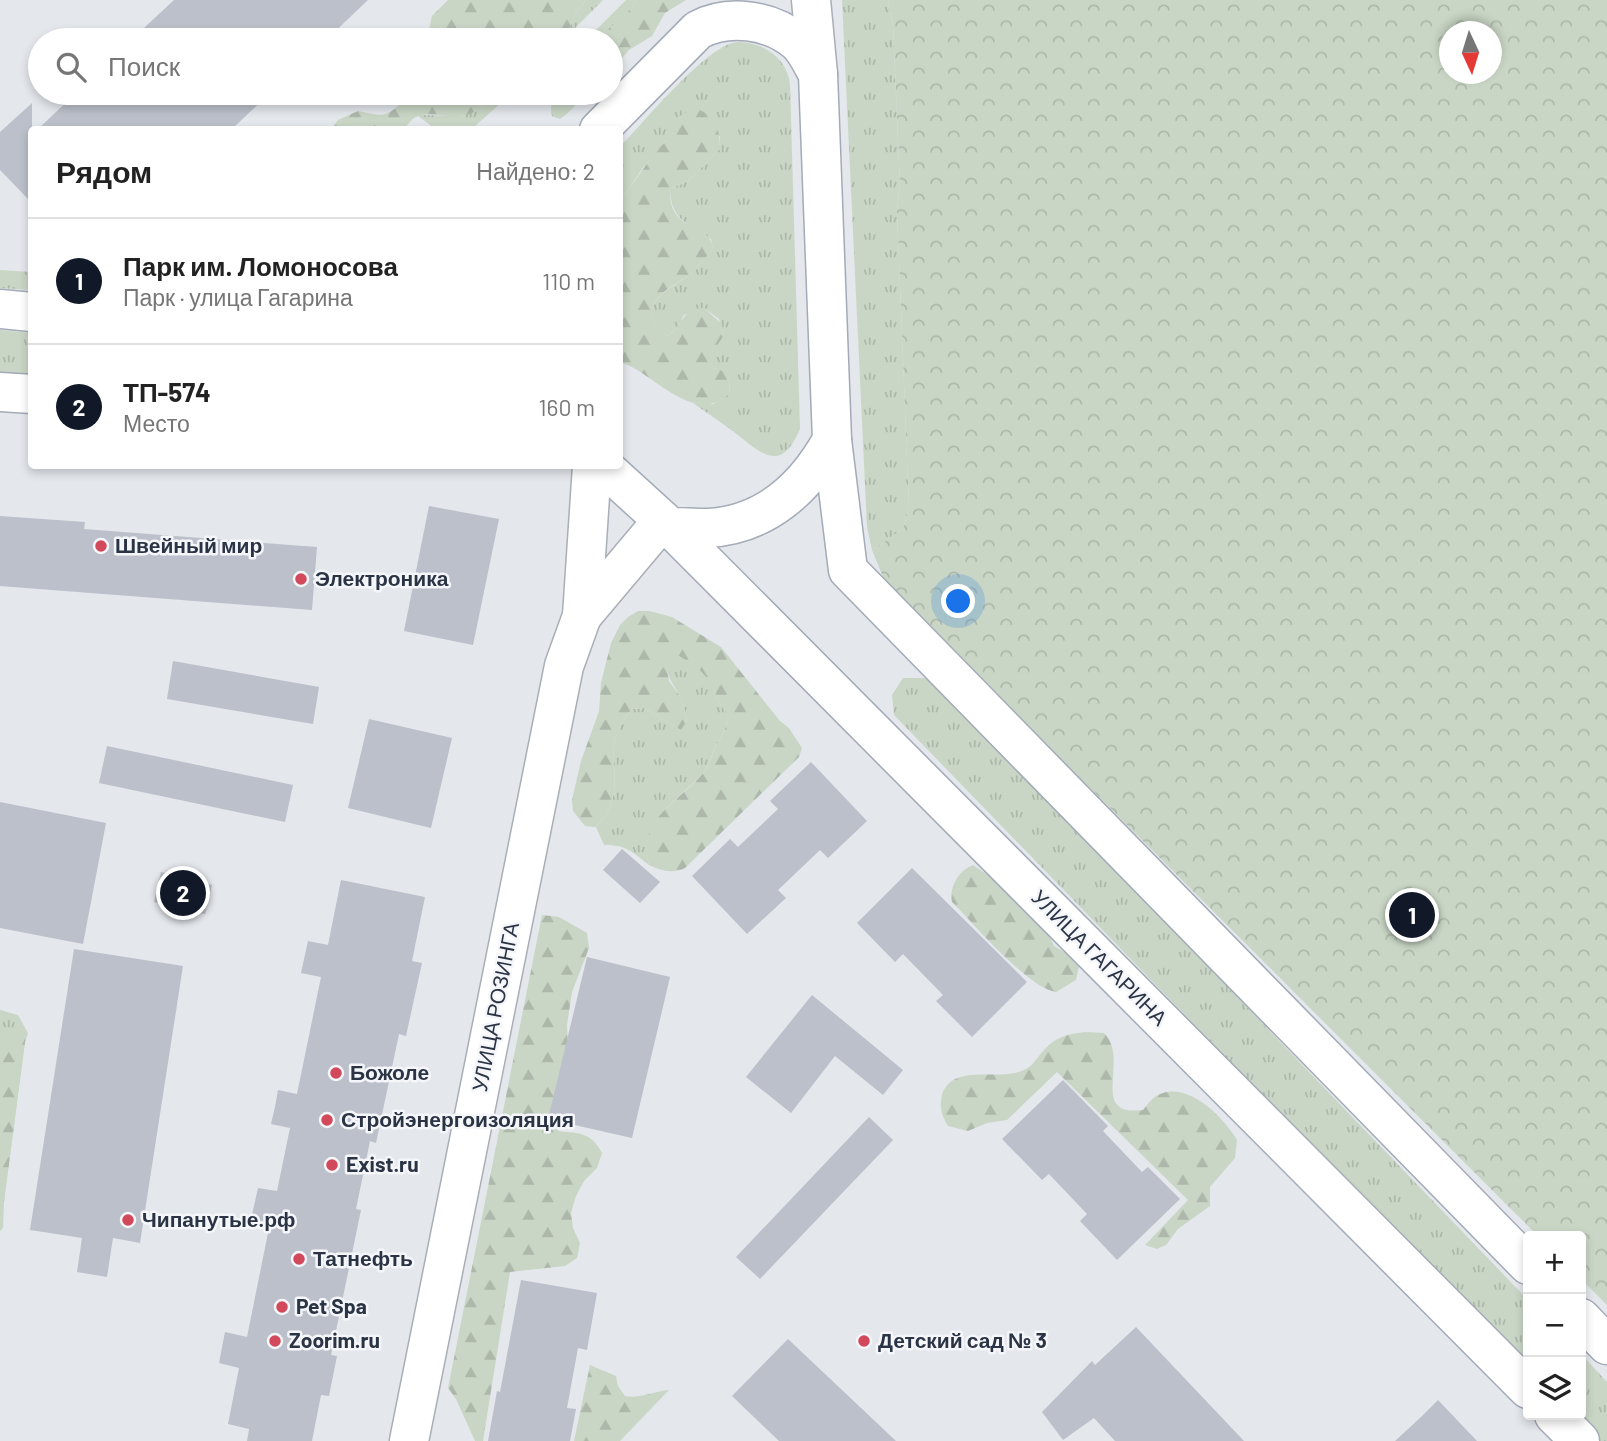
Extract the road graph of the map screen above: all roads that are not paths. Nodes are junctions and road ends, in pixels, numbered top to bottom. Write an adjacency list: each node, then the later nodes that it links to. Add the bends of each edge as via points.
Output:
1 (811, 0): 3 (main road)
2 (707, 15): 3 (main road, via 720,22 739,20 768,27 798,42); 4 (main road)
3 (818, 74): 11 (main road)
4 (623, 104)
5 (622, 105): 6 (main road)
6 (602, 126)
7 (0, 309): 8 (main road)
8 (28, 312)
9 (0, 391): 10 (main road)
10 (28, 394)
11 (832, 439): 14 (main road, via 806,481 768,510 718,526); 16 (main road, via 848,570)
12 (592, 469): 15 (main road)
13 (606, 469): 14 (main road, УЛИЦА ГАГАРИНА)
14 (666, 524): 15 (main road); 19 (main road, УЛИЦА ГАГАРИНА)
15 (582, 616): 21 (main road, УЛИЦА РОЗИНГА, via 564,666)
16 (1523, 1260)
17 (1586, 1323): 18 (main road)
18 (1607, 1345)
19 (1523, 1384)
20 (1559, 1420): 22 (main road)
21 (409, 1441)
22 (1580, 1441)

